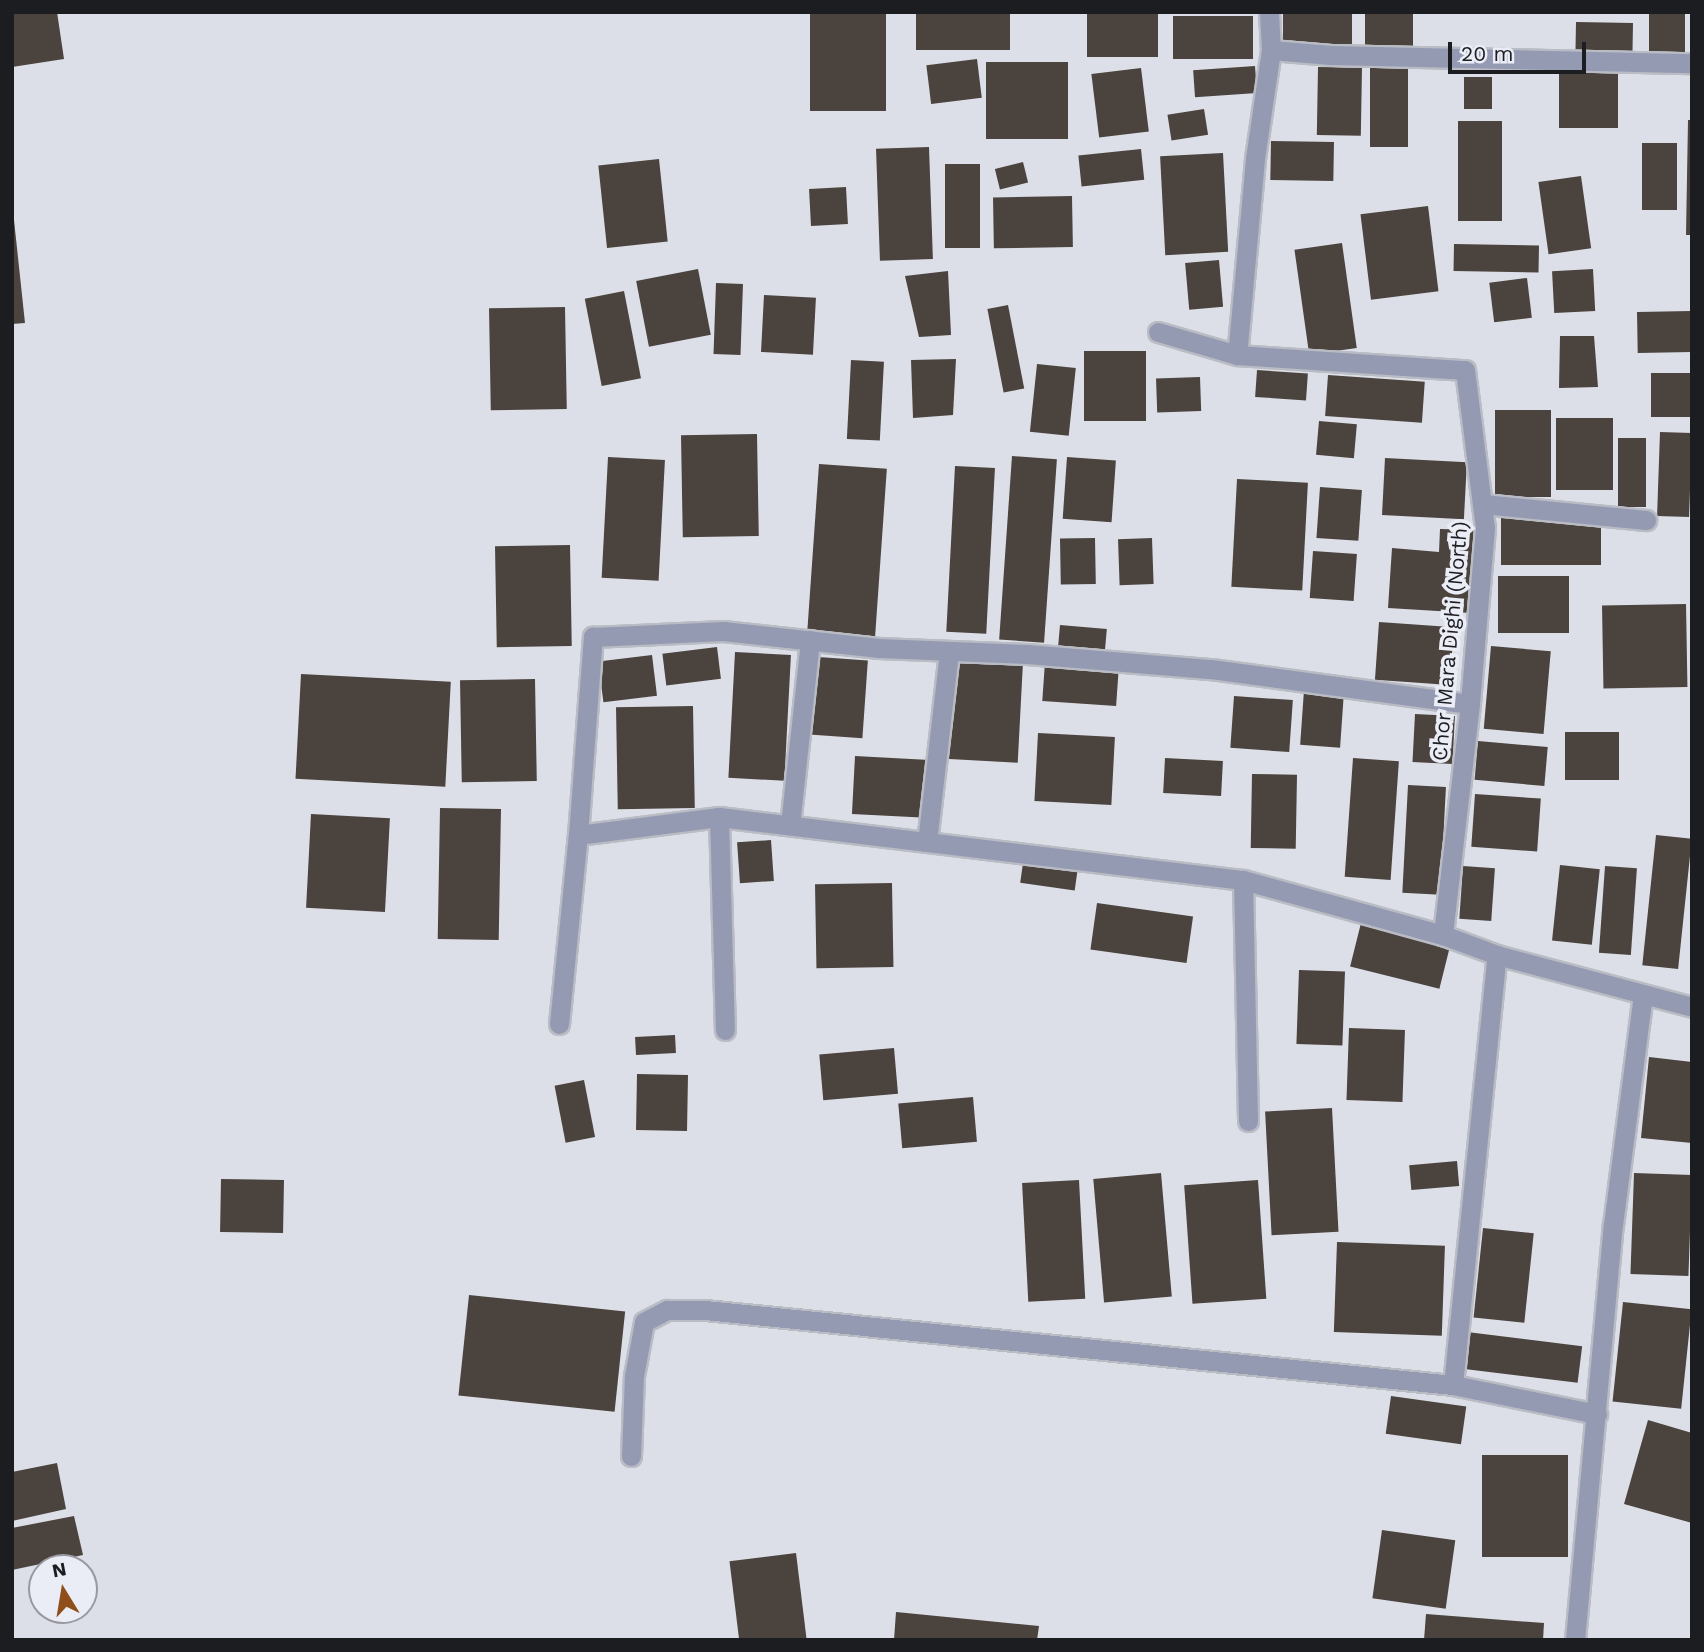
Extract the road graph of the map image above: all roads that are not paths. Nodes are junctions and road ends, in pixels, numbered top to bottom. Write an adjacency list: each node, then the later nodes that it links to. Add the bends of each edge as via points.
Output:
1 (1269, 12): 2 (street)
2 (1271, 50): 3 (street); 5 (street, via 1255,159)
3 (1692, 63)
4 (1158, 332): 5 (street)
5 (1237, 355): 6 (street, Chor Mara Dighi (North), via 1465,370)
6 (1482, 504): 7 (street); 10 (street, Chor Mara Dighi (North), via 1485,528)
7 (1646, 520)
8 (810, 640): 9 (street); 12 (street); 13 (street, via 723,631 593,636)
9 (949, 652): 10 (street, via 1211,669); 14 (street)
10 (1469, 704): 16 (street, Chor Mara Dighi (North))
11 (719, 817): 12 (street); 13 (street); 21 (street)
12 (790, 825): 14 (street)
13 (579, 835): 20 (street)
14 (927, 842): 15 (street)
15 (1243, 880): 16 (street); 22 (street)
16 (1443, 934): 17 (street)
17 (1497, 955): 18 (street); 23 (street)
18 (1643, 995): 19 (street); 24 (street, via 1613,1225)
19 (1692, 1007)
20 (559, 1024)
21 (725, 1030)
22 (1248, 1121)
23 (1453, 1385): 24 (street); 25 (street, via 705,1310 667,1310 644,1322 634,1376)
24 (1597, 1414): 26 (street)
25 (631, 1456)
26 (1575, 1640)

